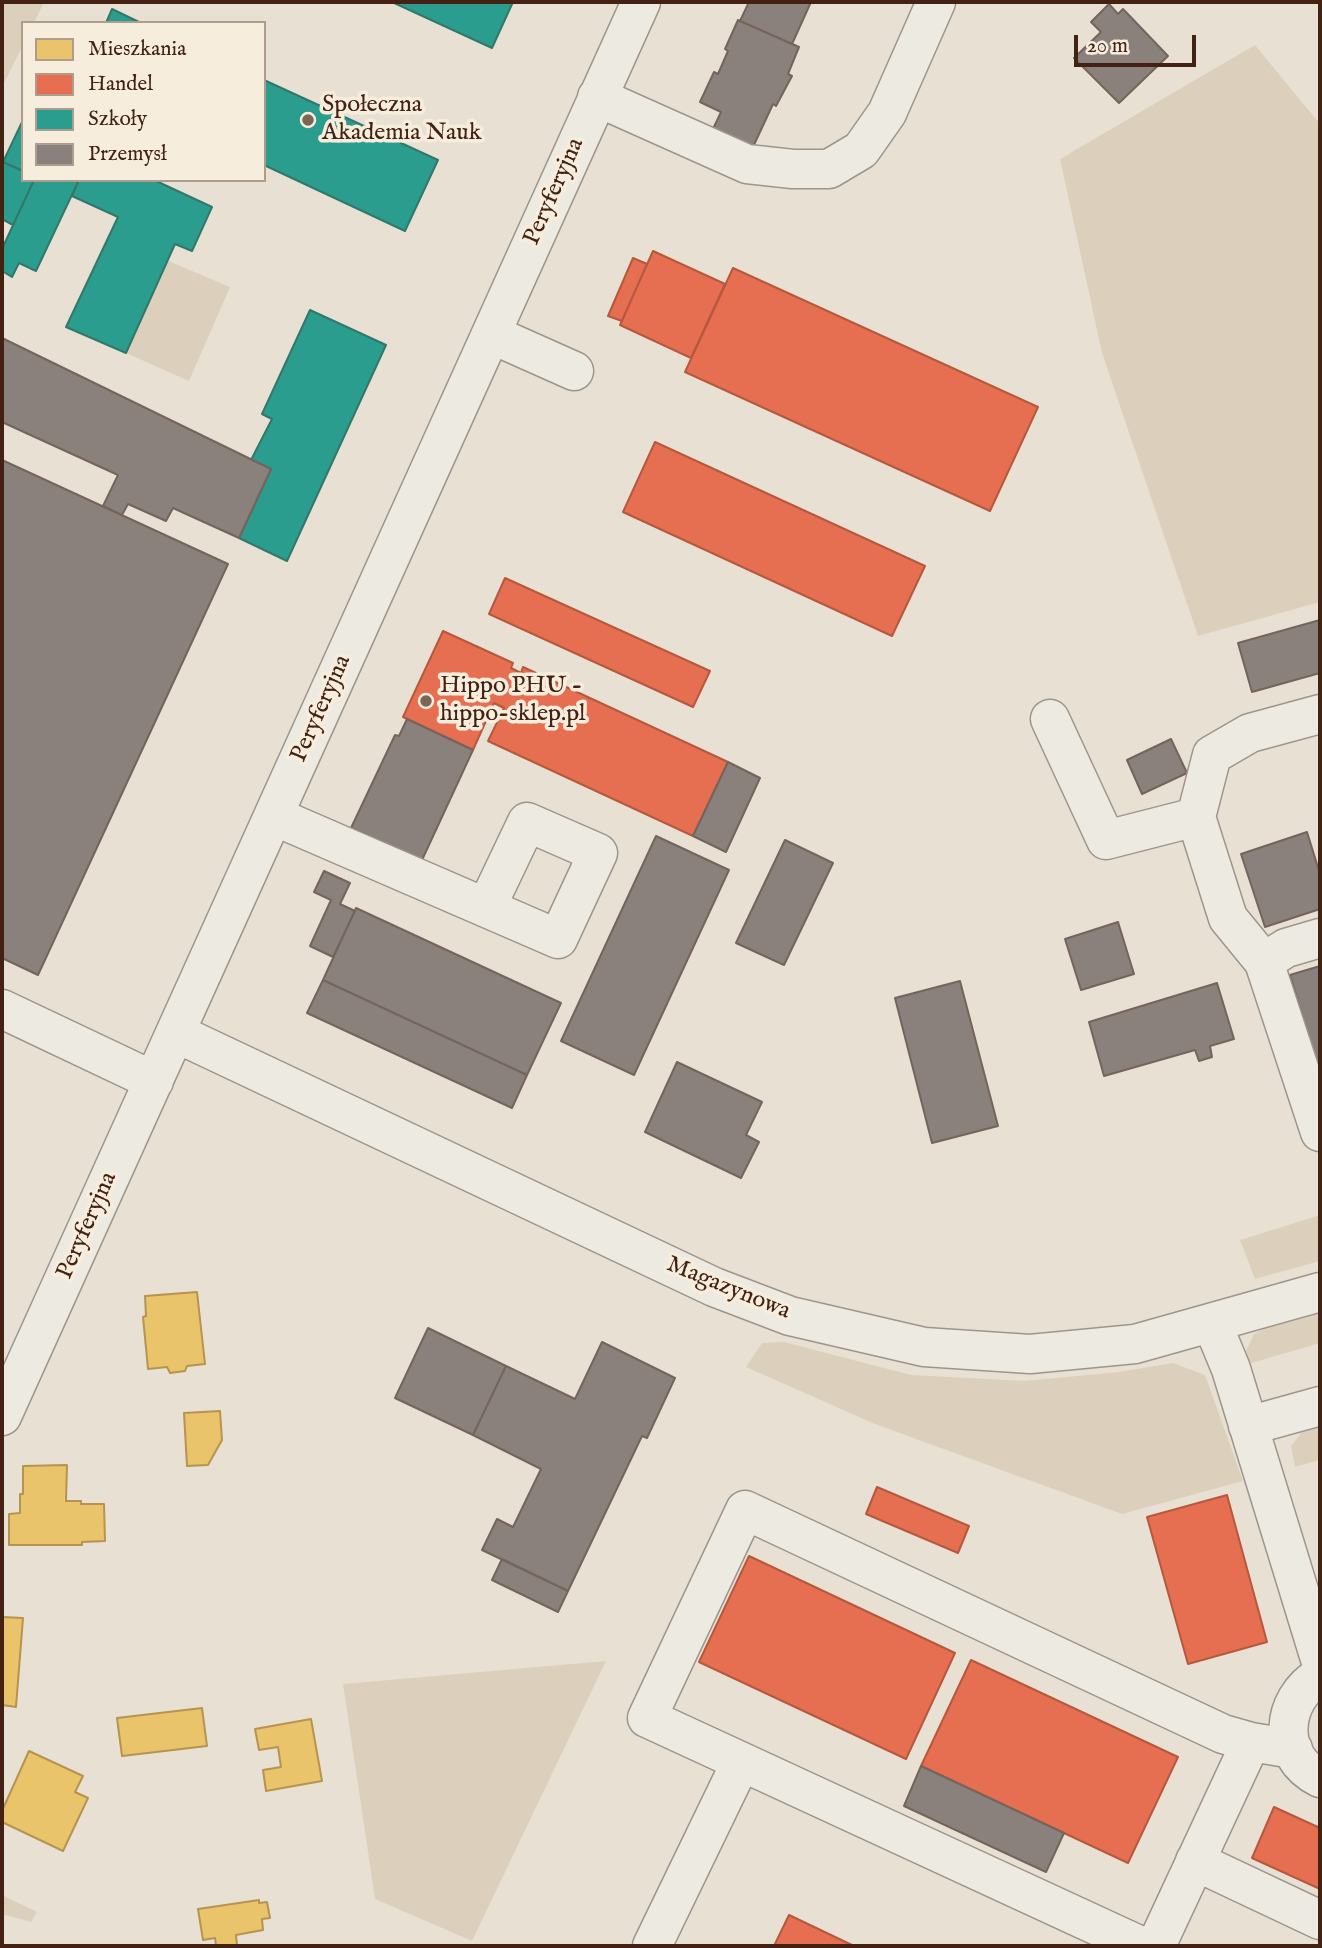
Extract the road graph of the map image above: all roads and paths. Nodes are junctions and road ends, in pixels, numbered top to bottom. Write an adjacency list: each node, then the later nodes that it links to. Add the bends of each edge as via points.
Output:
1 (640, 2): 3 (street, Peryferyjna)
2 (936, 2): 3 (street, via 887,113 861,150 829,169 747,164)
3 (597, 97): 4 (street, Peryferyjna)
4 (491, 334): 5 (street); 8 (street, Peryferyjna)
5 (574, 371)
6 (1320, 714): 9 (street, via 1250,733 1212,755)
7 (1050, 719): 9 (street, via 1106,840)
8 (274, 816): 10 (street); 14 (street, Peryferyjna)
9 (1196, 817): 12 (street, via 1228,918)
10 (486, 908)
11 (1320, 938): 12 (street, via 1286,947)
12 (1264, 962): 16 (street)
13 (2, 1009): 15 (street)
14 (176, 1033): 15 (street, Peryferyjna); 18 (street, Magazynowa, via 714,1287 790,1316 923,1347 1030,1354 1135,1344)
15 (154, 1081): 20 (street, Peryferyjna)
16 (1320, 1132)
17 (1320, 1292): 18 (street, Magazynowa)
18 (1212, 1322): 21 (street)
19 (1320, 1406): 21 (street)
20 (2, 1416)
21 (1248, 1426): 22 (street)
22 (1320, 1659)
23 (1320, 1675): 25 (street, via 1297,1696 1290,1713)
24 (1251, 1742): 25 (street); 26 (street, via 1223,1734 745,1510 648,1718); 28 (street)
25 (1293, 1749): 27 (street, via 1302,1764)
26 (741, 1762): 30 (street); 31 (street)
27 (1320, 1778)
28 (1195, 1861): 29 (street); 32 (street)
29 (1320, 1920)
30 (652, 1946)
31 (1141, 1946)
32 (1156, 1946)

